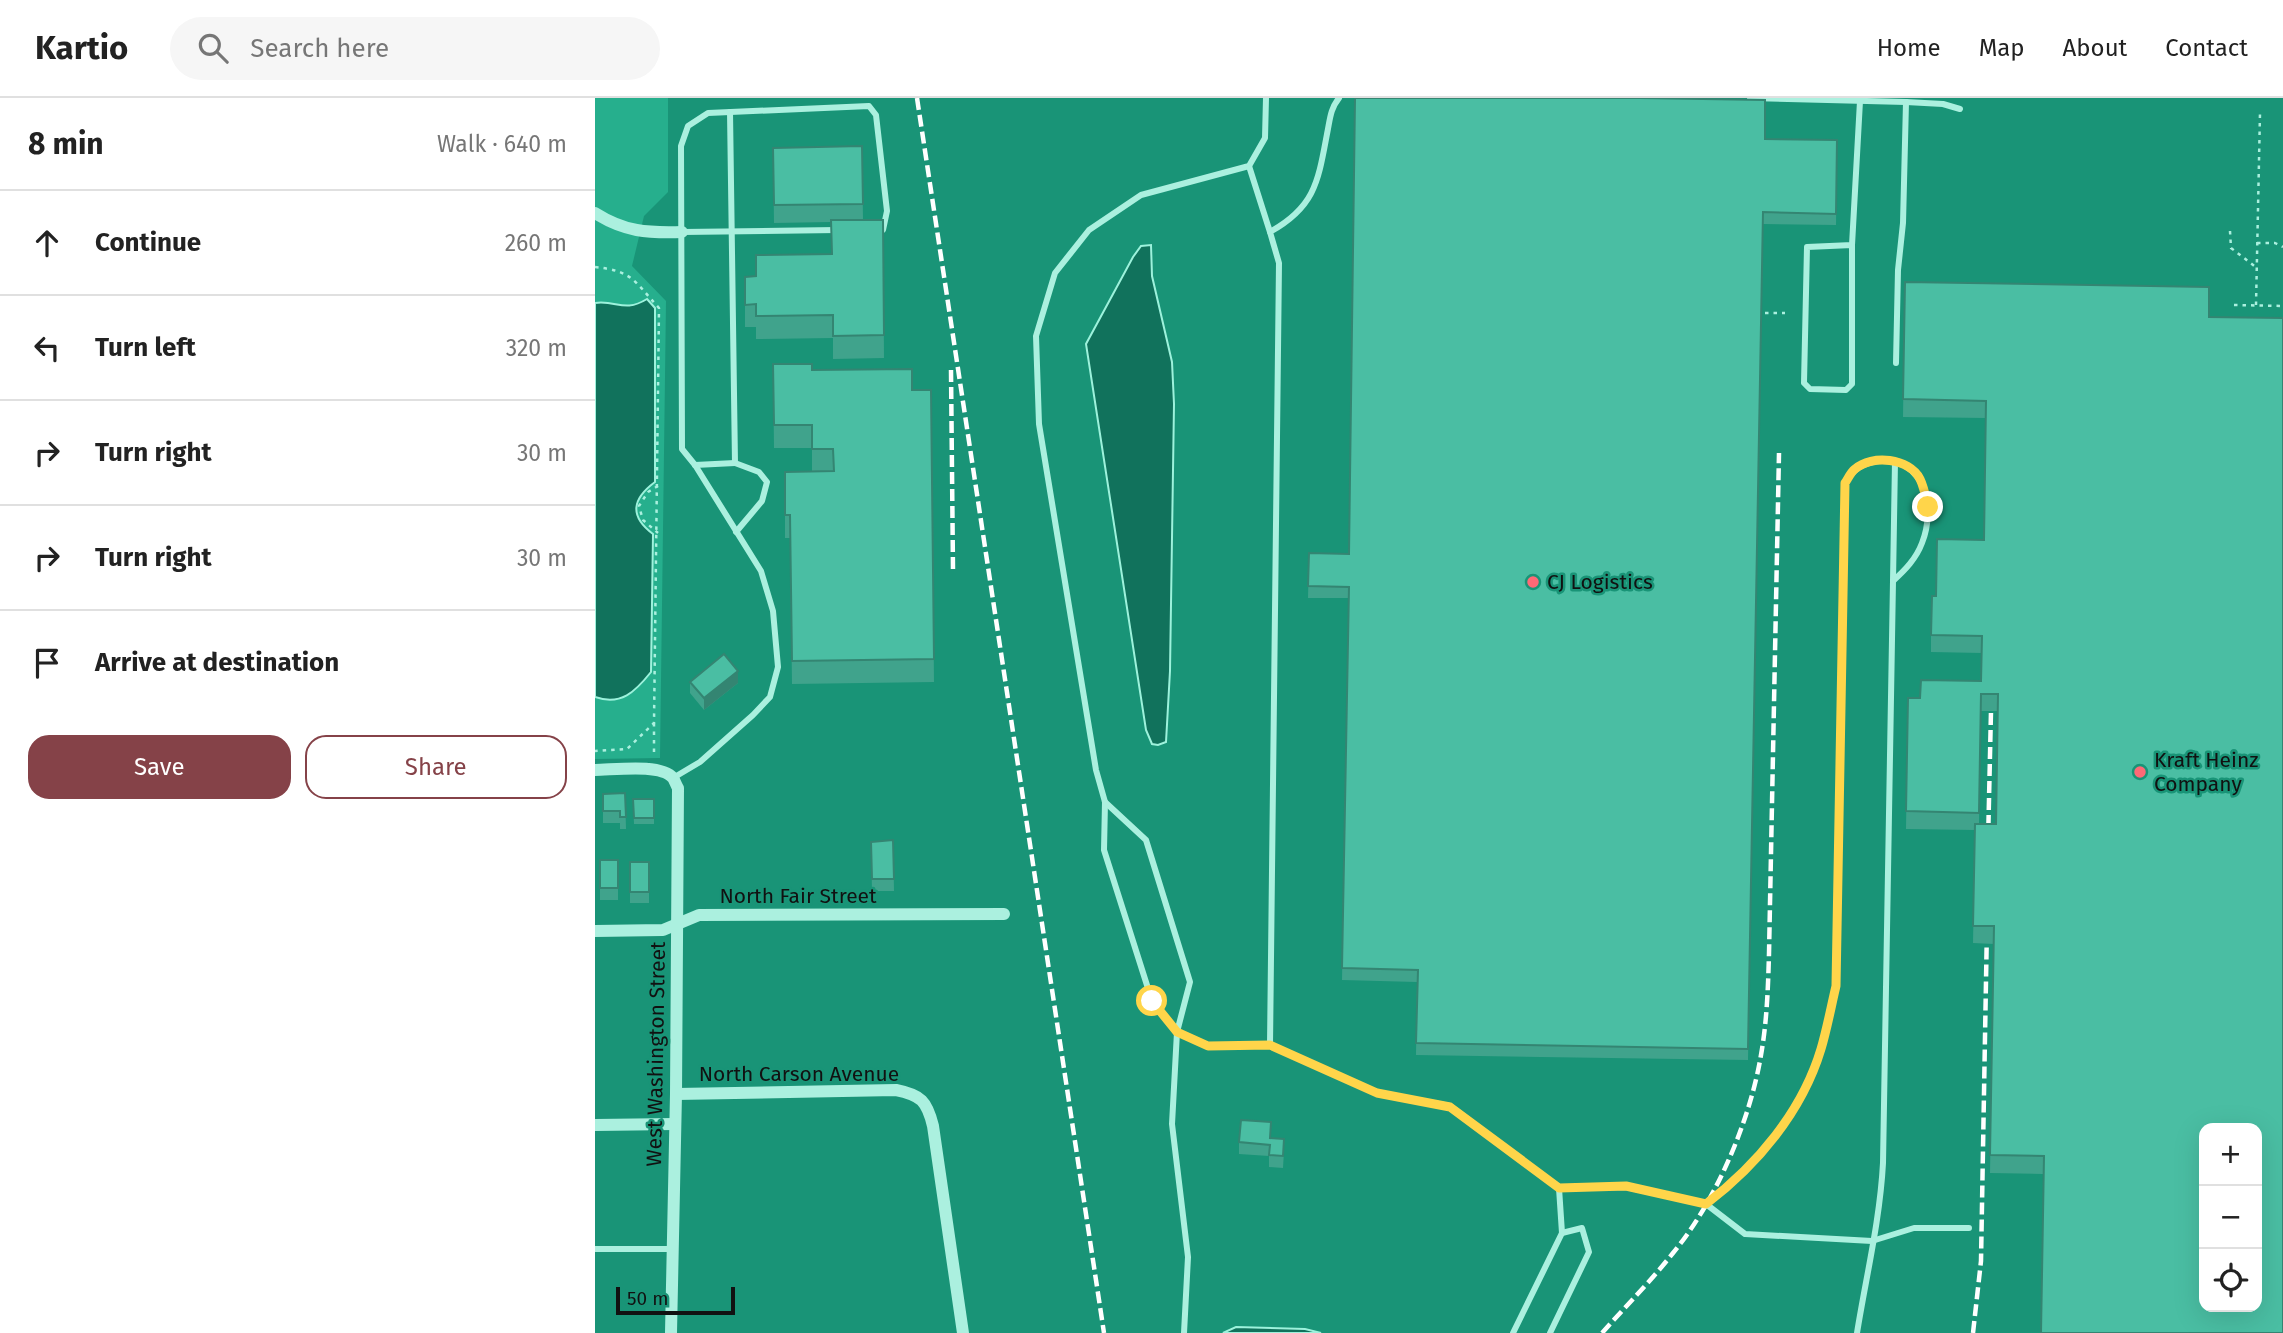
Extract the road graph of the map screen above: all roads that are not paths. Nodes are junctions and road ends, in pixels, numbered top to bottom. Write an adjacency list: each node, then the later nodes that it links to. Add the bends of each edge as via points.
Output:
1 (1266, 98): 10 (lane, via 1265,138)
2 (1339, 98): 16 (lane, via 1332,107 1309,199 1292,219)
3 (1750, 98): 4 (lane)
4 (1797, 99): 5 (lane)
5 (1860, 101): 7 (lane); 17 (lane)
6 (868, 102): 9 (lane); 13 (lane, via 876,115 887,211 883,230)
7 (1906, 102): 8 (lane); 18 (lane)
8 (1960, 109)
9 (730, 112): 14 (lane, via 708,113 688,127 681,146); 15 (lane)
10 (1249, 166): 16 (lane); 26 (lane, via 1141,195 1089,230 1055,273 1036,336 1039,424)
11 (595, 213): 14 (street, via 623,228)
12 (842, 230): 15 (lane)
13 (869, 230)
14 (682, 232): 15 (lane); 21 (lane, via 682,449)
15 (733, 232): 20 (lane)
16 (1270, 232): 31 (lane, via 1279,263)
17 (1852, 244): 17 (lane, via 1852,384 1846,390 1809,389 1804,383 1807,247)
18 (1896, 363)
19 (1895, 461): 23 (lane); 23 (lane, via 1919,478 1928,507 1923,541 1911,564); 36 (lane, via 1865,463 1853,470 1845,483 1836,986 1820,1052 1796,1105 1769,1144 1737,1180)
20 (735, 463): 21 (lane); 22 (lane, via 759,472 767,482 762,501)
21 (695, 465): 22 (lane)
22 (736, 533): 25 (lane, via 761,571 773,611 778,667 769,697 753,715 700,762)
23 (1893, 582): 39 (lane, via 1883,1163)
24 (595, 770): 25 (street, via 640,769)
25 (673, 778): 28 (street, West Washington Street, via 678,788)
26 (1105, 802): 30 (lane, via 1104,850 1152,1001); 30 (lane, via 1146,840 1190,982)
27 (1004, 915): 28 (street, North Fair Street, via 699,915)
28 (677, 924): 29 (street, North Fair Street, via 663,930); 32 (street, West Washington Street)
29 (595, 932)
30 (1177, 1032): 31 (lane, via 1208,1046); 44 (lane, via 1172,1124 1188,1257)
31 (1270, 1045): 35 (lane, via 1377,1093 1450,1107)
32 (676, 1094): 33 (street, West Washington Street); 43 (street, North Carson Avenue, via 895,1090 921,1098 933,1126)
33 (674, 1124): 34 (street); 41 (street, West Washington Street)
34 (595, 1125)
35 (1559, 1188): 36 (lane, via 1626,1186); 38 (lane)
36 (1706, 1204): 39 (lane, via 1745,1234)
37 (1969, 1228): 39 (lane, via 1914,1228)
38 (1562, 1233): 45 (lane); 46 (lane, via 1582,1228 1589,1252)
39 (1872, 1241): 47 (lane)
40 (595, 1249): 41 (lane)
41 (672, 1249): 42 (street, West Washington Street)
42 (671, 1333)
43 (963, 1333)
44 (1184, 1333)
45 (1513, 1333)
46 (1550, 1333)
47 (1857, 1333)

